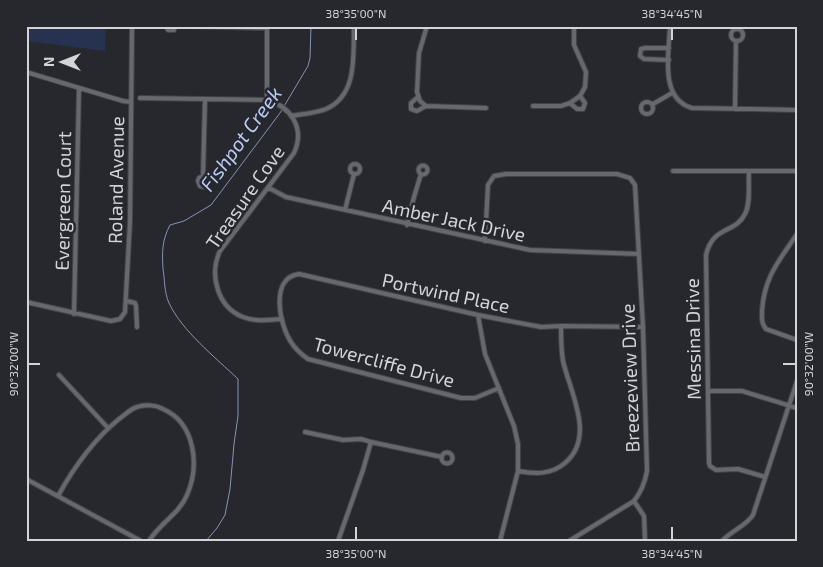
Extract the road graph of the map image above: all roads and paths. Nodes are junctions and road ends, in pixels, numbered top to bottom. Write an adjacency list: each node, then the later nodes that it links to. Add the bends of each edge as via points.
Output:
1 (132, 26): 21 (street, Roland Avenue)
2 (166, 26): 3 (street, via 170,31)
3 (175, 26)
4 (187, 26): 9 (street)
5 (354, 26): 29 (street, via 351,78 343,95 325,110)
6 (427, 26): 17 (street, via 419,53)
7 (574, 26): 16 (street, via 574,45 586,72 585,87)
8 (670, 26): 11 (street)
9 (267, 27): 20 (street)
10 (736, 41): 27 (street)
11 (669, 48): 12 (street); 12 (street, via 641,49 640,56)
12 (669, 60): 15 (street)
13 (26, 72): 14 (street)
14 (79, 89): 21 (street); 44 (street, Evergreen Court)
15 (672, 93): 23 (street); 27 (street, via 677,100 692,108)
16 (580, 96): 22 (street); 22 (street, via 585,102 583,108 577,109)
17 (418, 97): 24 (street); 24 (street, via 411,103 411,109 417,111)
18 (140, 98): 19 (street)
19 (205, 99): 20 (street); 35 (street)
20 (267, 100): 29 (street)
21 (131, 102): 42 (street, Roland Avenue)
22 (570, 103): 25 (street)
23 (653, 104)
24 (426, 106): 26 (street)
25 (533, 106)
26 (486, 108)
27 (734, 110): 28 (street)
28 (797, 110)
29 (292, 116): 36 (street, Treasure Cove, via 296,122 298,143 294,154)
30 (673, 171): 32 (street)
31 (797, 171): 32 (street)
32 (749, 172): 54 (street, Messina Drive, via 746,212 738,223 711,241 706,254)
33 (354, 174): 37 (street)
34 (422, 174): 38 (street)
35 (203, 176)
36 (269, 188): 37 (street, Amber Jack Drive, via 286,197); 46 (street, Treasure Cove, via 220,251 215,278 219,294 242,317)
37 (345, 210): 38 (street, Amber Jack Drive)
38 (407, 225): 40 (street, Amber Jack Drive)
39 (797, 234): 50 (street, via 770,275 763,299 762,321 766,329)
40 (485, 241): 41 (street, Amber Jack Drive, via 536,251); 41 (street, Breezeview Drive, via 488,186 494,176 617,174 634,181)
41 (639, 254): 49 (street, Breezeview Drive)
42 (127, 301): 44 (street, via 125,312 116,321); 48 (street, Roland Avenue, via 135,303)
43 (26, 302): 44 (street)
44 (74, 314)
45 (478, 315): 46 (street, Portwind Place, via 298,274 286,280 280,294); 47 (street, Portwind Place, via 541,328); 53 (street, via 485,354)
46 (281, 319): 53 (street, Towercliffe Drive, via 291,344 316,361 466,398 480,397)
47 (560, 326): 49 (street, Portwind Place); 61 (street, via 563,358 580,423 580,440 572,456 557,468 543,473)
48 (137, 327)
49 (643, 327): 65 (street, Breezeview Drive, via 647,471)
50 (797, 340)
51 (59, 375): 57 (street)
52 (797, 381): 55 (street)
53 (499, 388): 61 (street, via 516,433)
54 (708, 390): 55 (street, via 742,391); 62 (street, Messina Drive, via 710,466 716,470 738,469)
55 (789, 405): 56 (street); 62 (street)
56 (797, 408)
57 (108, 428): 64 (street, via 81,458); 67 (street, via 137,407 160,407 180,421 192,445 194,466 187,495 182,506)
58 (305, 432): 59 (street)
59 (370, 442): 60 (street); 68 (street)
60 (442, 457)
61 (518, 471): 69 (street)
62 (765, 477): 72 (street, via 753,515)
63 (26, 479): 64 (street)
64 (58, 496): 66 (street)
65 (634, 501): 70 (street); 71 (street, via 643,512)
66 (141, 541)
67 (149, 541)
68 (338, 541)
69 (500, 541)
70 (569, 541)
71 (645, 541)
72 (722, 541)

